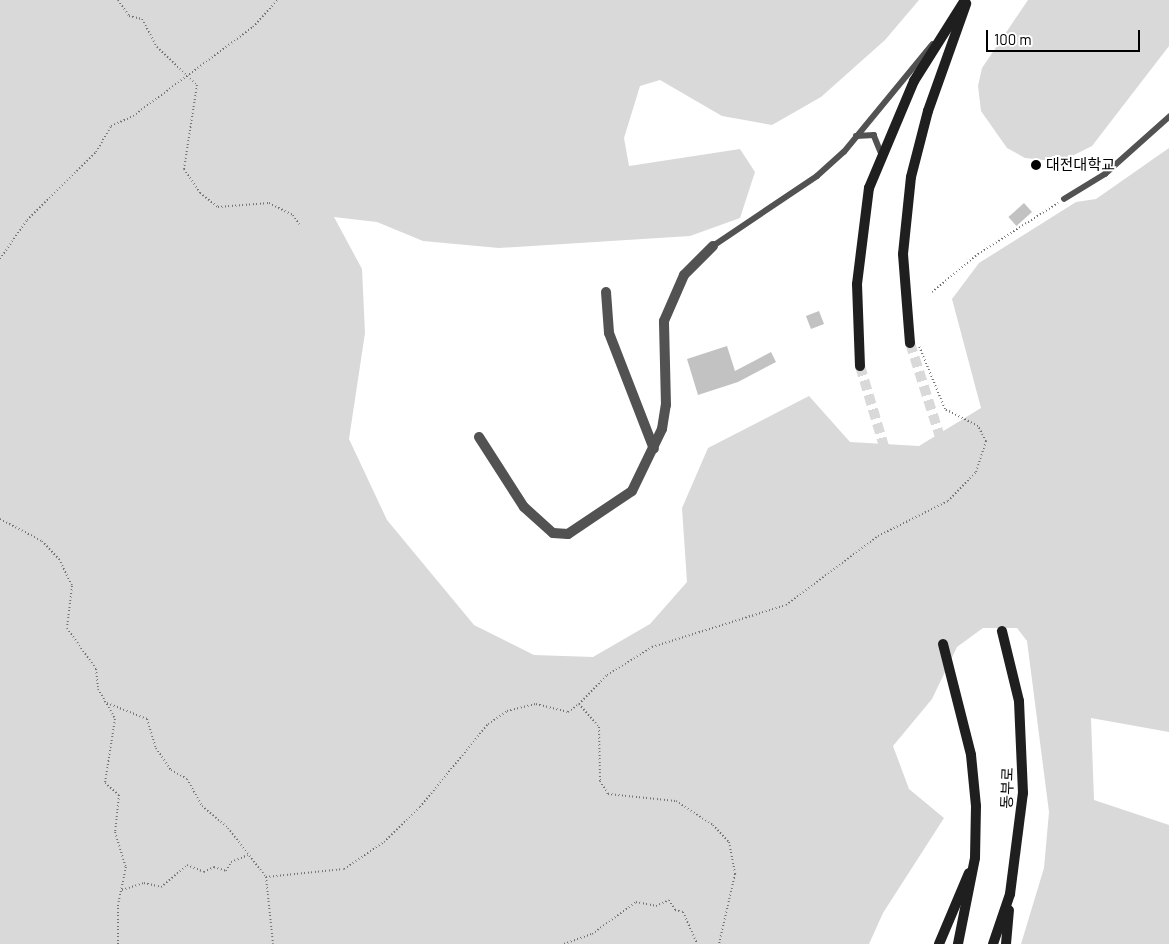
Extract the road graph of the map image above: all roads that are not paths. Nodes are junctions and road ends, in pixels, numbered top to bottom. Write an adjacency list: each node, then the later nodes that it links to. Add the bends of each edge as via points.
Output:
1 (966, 0): 2 (main road); 9 (main road, via 928,111 911,177 903,254)
2 (941, 33): 4 (lane); 5 (main road)
3 (1169, 117): 6 (lane, via 1105,174)
4 (856, 136): 5 (lane, via 874,135); 7 (lane, via 816,176)
5 (881, 152): 10 (main road, via 860,236 857,331)
6 (1064, 199)
7 (713, 246): 12 (street, via 684,275 664,322 666,405)
8 (606, 292): 12 (street, via 609,333)
9 (914, 343)
10 (860, 366)
11 (478, 437): 12 (street, via 524,507 553,533 568,534 632,491)
12 (654, 449)
13 (1002, 631): 16 (main road, 동부로, via 1019,701 1023,758 1019,840)
14 (943, 644): 15 (main road, 동부로, via 971,756)
15 (975, 858): 17 (main road); 18 (main road, 동부로)
16 (1010, 894): 19 (main road, 동부로); 20 (main road)
17 (939, 944)
18 (958, 944)
19 (993, 944)
20 (1006, 944)

